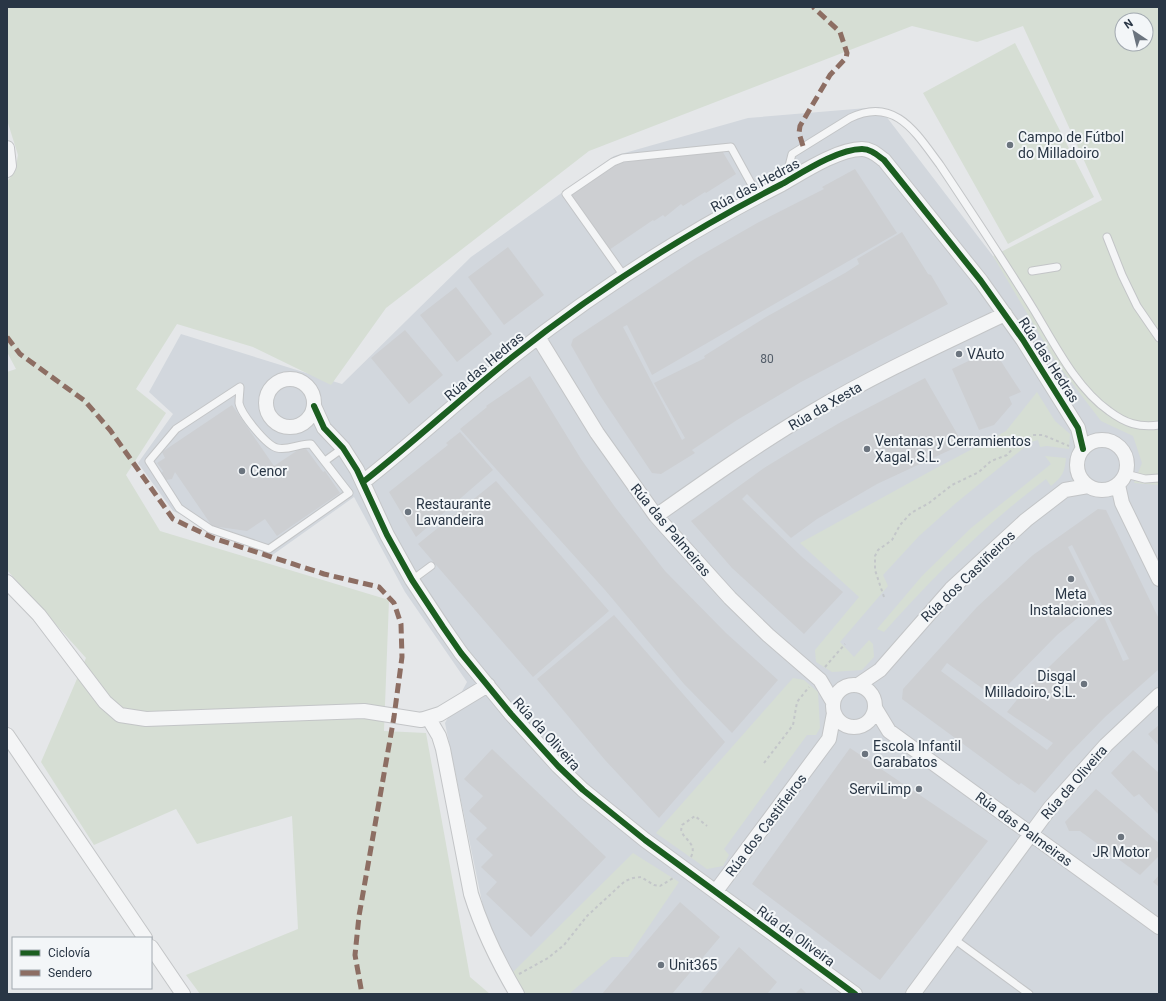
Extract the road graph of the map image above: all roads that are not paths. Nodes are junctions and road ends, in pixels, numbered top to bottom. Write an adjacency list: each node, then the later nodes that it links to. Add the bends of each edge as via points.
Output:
1 (8, 151): 2 (street)
2 (7, 170)
3 (792, 178): 4 (street, Rúa das Hedras); 9 (street, Rúa das Hedras, via 850,150 863,149 874,152 884,160 940,229); 14 (lane, via 789,166 792,154 850,118 871,111 897,116 919,137 940,165 1055,346 1093,398 1114,415 1135,426)
4 (758, 196): 8 (street, Rúa das Hedras); 8 (lane, via 731,147 623,158 613,162 566,194)
5 (1107, 237): 11 (lane, via 1134,300)
6 (1057, 267): 7 (lane)
7 (1032, 271)
8 (624, 276): 10 (street, Rúa das Hedras)
9 (1005, 314): 16 (street, Rúa das Hedras); 28 (street, Rúa da Xesta, via 892,368 813,412 737,459)
10 (538, 337): 24 (street, Rúa das Hedras); 28 (street, Rúa das Palmeiras, via 597,433)
11 (1159, 338)
12 (314, 406): 13 (street, via 312,413); 13 (street, Rúa da Oliveira, via 311,391 299,380 282,380 269,390 266,406 274,421 289,427); 15 (street, Rúa da Oliveira)
13 (303, 423): 15 (street, Rúa da Oliveira)
14 (1159, 425)
15 (324, 428): 18 (street, Rúa da Oliveira)
16 (1078, 428): 17 (street, Rúa das Hedras); 19 (street, Rúa das Hedras)
17 (1097, 440): 19 (street); 23 (street, Rúa das Hedras, via 1111,441 1123,451 1128,466)
18 (343, 448): 20 (lane); 24 (street, Rúa da Oliveira)
19 (1082, 450): 21 (street, Rúa das Hedras, via 1078,457)
20 (325, 461): 20 (lane, via 311,444 278,448 266,442 239,405 240,388 176,429 149,461 179,508 210,530 269,549 349,493)
21 (1077, 470): 25 (street, via 1079,476); 26 (street, Rúa dos Castiñeiros)
22 (1159, 478): 23 (lane)
23 (1122, 479): 25 (street, via 1108,490); 27 (street, Rúa das Hedras)
24 (363, 482): 31 (street, Rúa da Oliveira, via 387,535)
25 (1094, 488): 26 (street, Rúa dos Castiñeiros); 27 (street)
26 (1065, 490): 33 (street, Rúa dos Castiñeiros, via 1026,520 951,589)
27 (1122, 503): 30 (street, Rúa das Hedras)
28 (656, 516): 34 (street, Rúa das Palmeiras, via 730,598)
29 (431, 566): 31 (lane)
30 (1159, 578)
31 (412, 580): 35 (street, Rúa da Oliveira, via 461,653)
32 (7, 582): 40 (street, via 39,615 105,702 120,715 146,719 364,711 420,720)
33 (880, 670): 36 (street, Rúa dos Castiñeiros); 38 (street, Rúa dos Castiñeiros)
34 (818, 678): 36 (street); 39 (street, Rúa das Palmeiras)
35 (488, 685): 40 (street); 46 (street, Rúa da Oliveira, via 535,741 583,790 645,840)
36 (853, 685): 38 (street, via 864,687); 39 (street, via 838,691)
37 (1159, 695): 45 (street, Rúa da Oliveira, via 1106,745 1050,808)
38 (874, 703): 41 (street, via 874,714); 42 (street, Rúa das Palmeiras)
39 (833, 707): 41 (street, via 841,723); 44 (street, Rúa dos Castiñeiros)
40 (429, 719): 52 (street, via 439,736 443,750 471,894 478,917)
41 (859, 726): 42 (street, Rúa das Palmeiras); 44 (street, Rúa dos Castiñeiros)
42 (889, 731): 45 (street, Rúa das Palmeiras)
43 (7, 735): 48 (street)
44 (829, 739): 46 (street, Rúa dos Castiñeiros)
45 (1031, 834): 47 (street, Rúa das Palmeiras); 49 (street, Rúa da Oliveira)
46 (716, 891): 53 (street, Rúa da Oliveira)
47 (1159, 927)
48 (144, 937)
49 (954, 939): 54 (street, Rúa da Oliveira); 55 (lane)
50 (152, 948): 51 (street)
51 (183, 994)
52 (517, 994)
53 (855, 994)
54 (913, 994)
55 (1029, 994)

